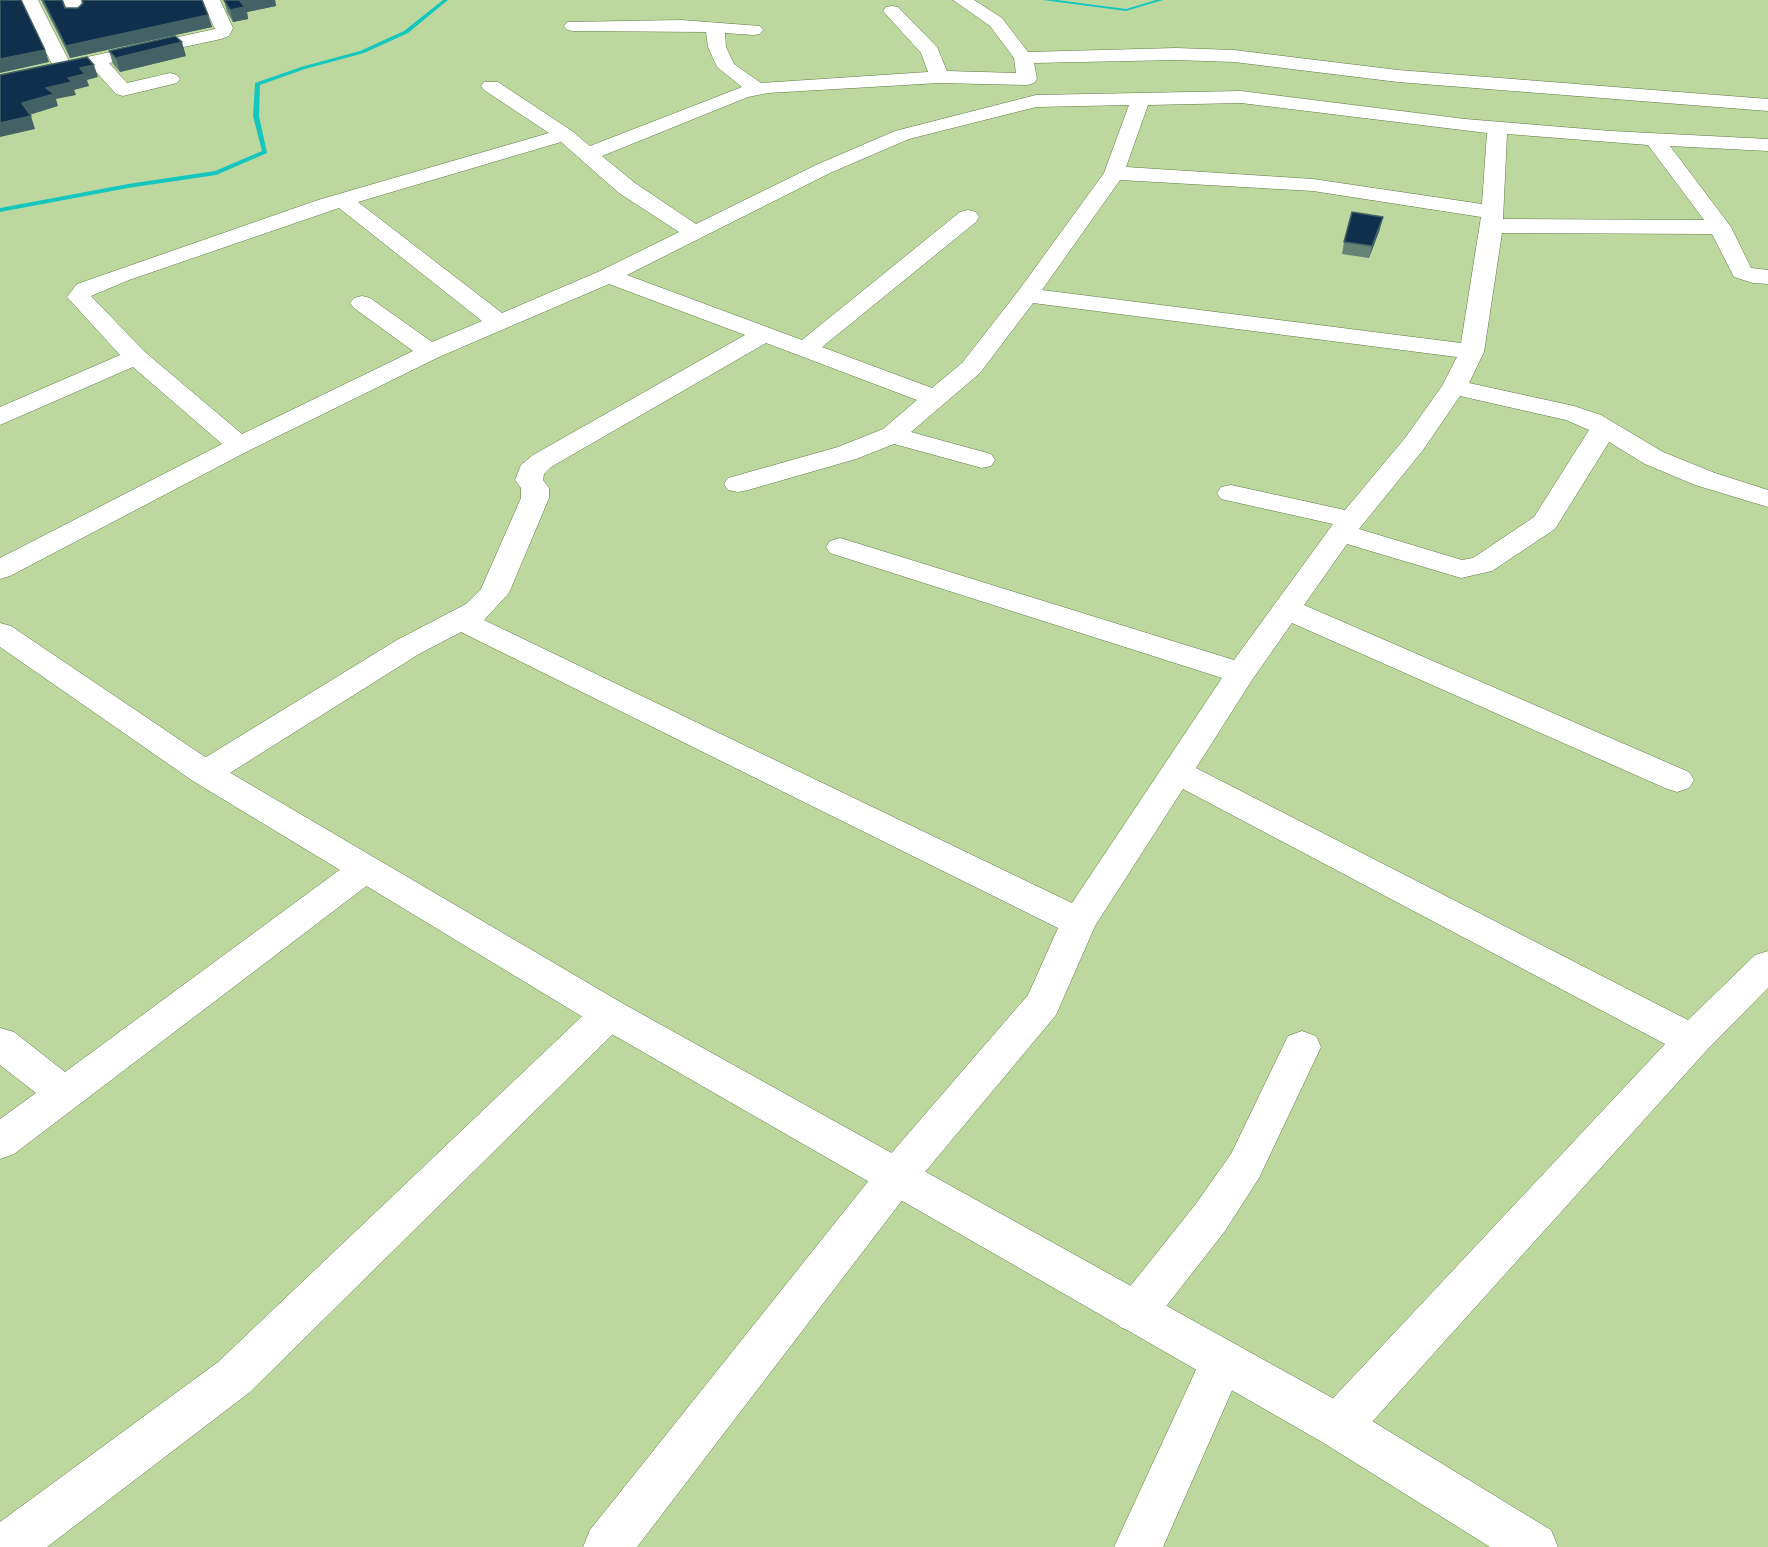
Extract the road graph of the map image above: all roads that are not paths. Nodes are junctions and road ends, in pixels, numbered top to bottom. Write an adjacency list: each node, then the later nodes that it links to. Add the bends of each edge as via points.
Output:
1 (29, 0): 10 (street)
2 (962, 0): 8 (street, via 996,22)
3 (218, 4): 9 (street, via 223,32)
4 (892, 12): 12 (street, via 930,51)
5 (573, 26): 6 (street)
6 (715, 28): 7 (street); 16 (street, via 717,47 726,67)
7 (754, 30)
8 (1023, 58): 13 (street); 19 (street, via 1234,56 1409,77)
9 (96, 60): 10 (street); 11 (street, via 123,90)
10 (63, 68): 14 (street)
11 (165, 72)
12 (939, 76): 13 (street); 16 (street)
13 (1027, 78): 18 (street)
14 (0, 81)
15 (491, 86): 21 (street)
16 (757, 89): 24 (street)
17 (1141, 98): 18 (street); 20 (street, via 1241,97); 25 (street)
18 (1036, 101): 30 (street, via 902,135 823,169)
19 (1768, 105)
20 (1497, 128): 22 (street); 28 (street)
21 (565, 135): 24 (street); 26 (street)
22 (1654, 139): 23 (street); 29 (street)
23 (1768, 145)
24 (587, 154): 30 (street, via 627,188)
25 (1114, 173): 28 (street, via 1313,185); 33 (street)
26 (343, 201): 35 (street); 40 (street, via 84,289 79,297)
27 (968, 217): 37 (street)
28 (1492, 219): 29 (street); 39 (street)
29 (1720, 228): 32 (street, via 1742,272)
30 (695, 233): 31 (street)
31 (608, 276): 35 (street); 36 (street)
32 (1768, 277)
33 (1027, 295): 39 (street); 42 (street, via 971,368)
34 (362, 303): 38 (street)
35 (500, 323): 38 (street)
36 (763, 335): 37 (street); 55 (street, via 542,461 531,471 536,498 494,593 477,611)
37 (804, 350): 42 (street)
38 (430, 352): 46 (street)
39 (1472, 352): 41 (street)
40 (136, 357): 43 (street); 46 (street)
41 (1454, 387): 44 (street, via 1574,414); 51 (street)
42 (935, 398): 45 (street)
43 (0, 417)
44 (1604, 428): 50 (street, via 1654,458); 51 (street, via 1545,524 1482,565 1461,569)
45 (892, 435): 47 (street); 48 (street, via 847,453)
46 (239, 445): 53 (street)
47 (982, 460)
48 (738, 484)
49 (1231, 493): 51 (street)
50 (1768, 499)
51 (1347, 527): 54 (street)
52 (840, 547): 57 (street)
53 (0, 570)
54 (1287, 609): 57 (street); 60 (street)
55 (451, 623): 59 (street); 62 (street, via 466,623)
56 (0, 633): 59 (street)
57 (1241, 673): 58 (street)
58 (1177, 772): 62 (street); 65 (street)
59 (205, 773): 61 (street)
60 (1677, 780)
61 (365, 869): 64 (street); 68 (street)
62 (1079, 922): 70 (street, via 1043,1004)
63 (1768, 965): 65 (street)
64 (609, 1014): 70 (street); 74 (street, via 234,1377)
65 (1692, 1040): 73 (street)
66 (0, 1043): 68 (street)
67 (1302, 1047): 71 (street, via 1245,1166 1210,1218)
68 (65, 1094): 69 (street)
69 (0, 1142)
70 (896, 1177): 71 (street); 75 (street)
71 (1135, 1313): 72 (street)
72 (1223, 1361): 73 (street); 76 (street)
73 (1338, 1426): 77 (street)
74 (7, 1547)
75 (607, 1547)
76 (1138, 1547)
77 (1534, 1547)

